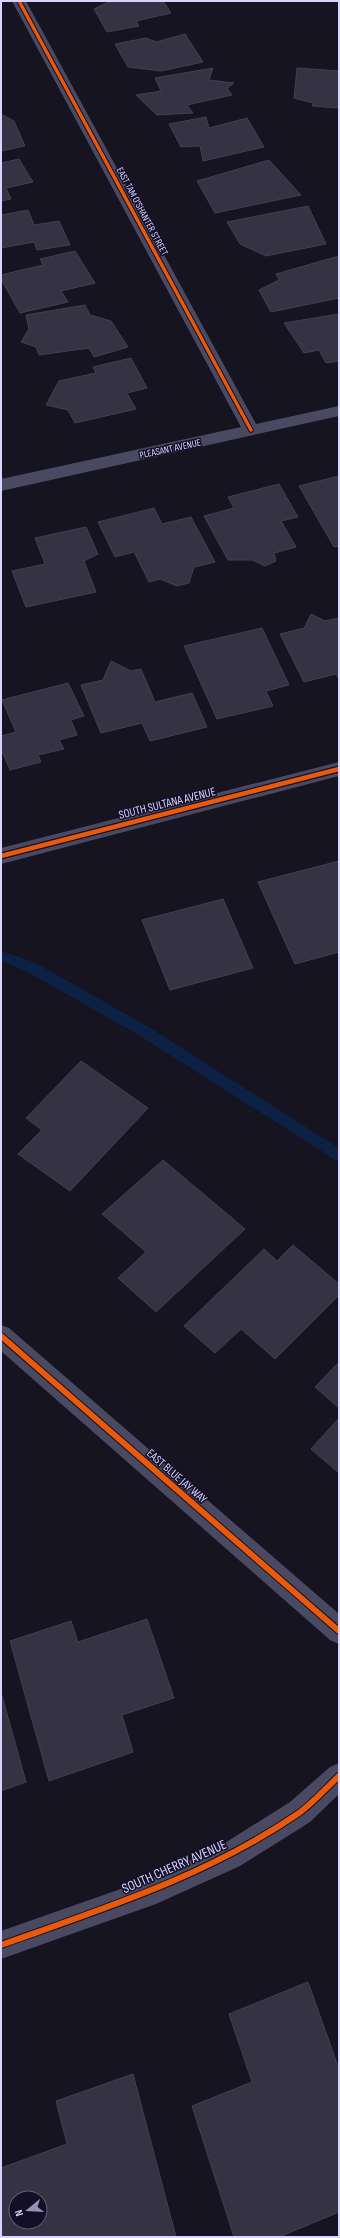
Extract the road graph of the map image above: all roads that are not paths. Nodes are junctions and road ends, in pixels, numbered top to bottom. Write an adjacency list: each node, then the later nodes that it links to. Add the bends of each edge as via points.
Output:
1 (20, 1): 3 (street, EAST TAM O'SHANTER STREET)
2 (339, 411): 3 (street, PLEASANT AVENUE)
3 (251, 430): 4 (street, PLEASANT AVENUE)
4 (1, 485)
5 (339, 769): 6 (street, SOUTH SULTANA AVENUE)
6 (1, 856)
7 (1, 1336): 8 (street, EAST BLUE JAY WAY)
8 (339, 1631)
9 (339, 1776): 10 (street, SOUTH CHERRY AVENUE, via 300,1812 230,1856 156,1890)
10 (1, 1945)

